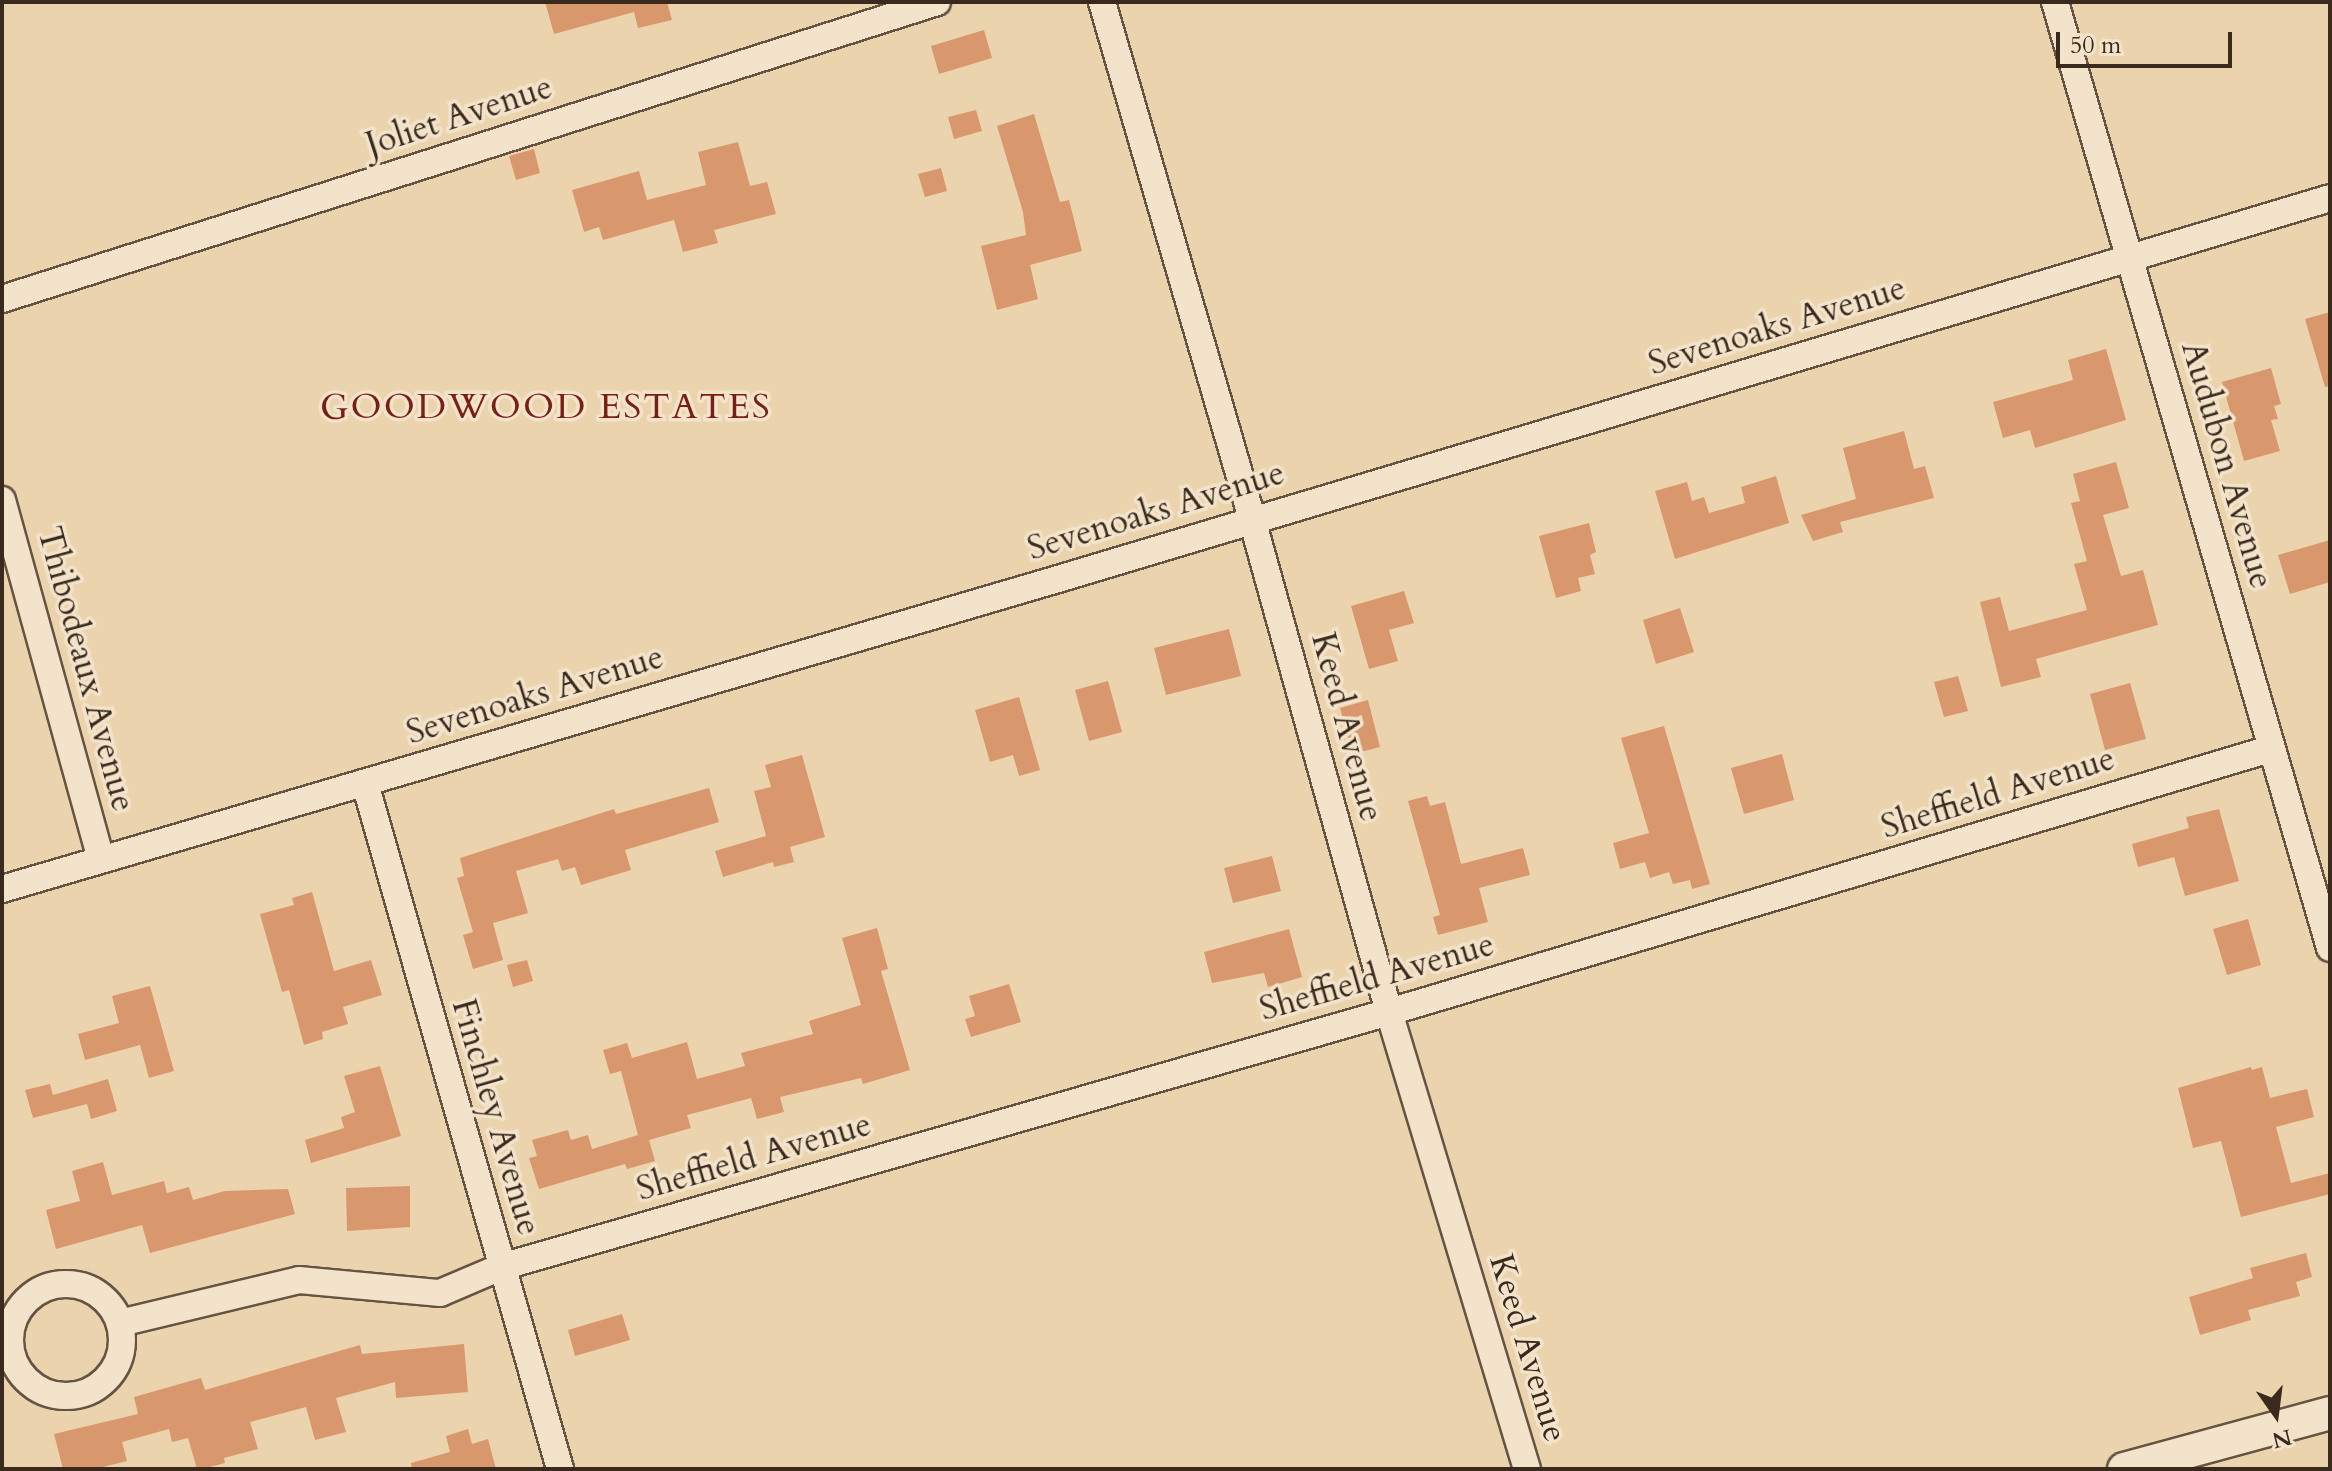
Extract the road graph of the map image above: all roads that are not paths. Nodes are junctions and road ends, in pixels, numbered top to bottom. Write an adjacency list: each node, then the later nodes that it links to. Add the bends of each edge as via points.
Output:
1 (937, 2): 6 (street, Joliet Avenue)
2 (1102, 2): 8 (street, Keed Avenue)
3 (2055, 2): 5 (street, Audubon Avenue)
4 (2330, 198): 5 (street, Sevenoaks Avenue)
5 (2131, 258): 8 (street, Sevenoaks Avenue); 9 (street, Audubon Avenue)
6 (2, 299)
7 (2, 500): 11 (street, Thibodeaux Avenue)
8 (1252, 520): 10 (street, Sevenoaks Avenue); 14 (street, Keed Avenue)
9 (2270, 749): 13 (street, Audubon Avenue); 14 (street, Sheffield Avenue)
10 (365, 783): 11 (street, Sevenoaks Avenue); 15 (street, Finchley Avenue)
11 (100, 857): 12 (street, Sevenoaks Avenue)
12 (2, 889)
13 (2330, 948)
14 (1389, 1012): 15 (street, Sheffield Avenue); 19 (street, Keed Avenue)
15 (501, 1267): 16 (street, Sheffield Avenue, via 440,1293 299,1280); 18 (street, Finchley Avenue)
16 (120, 1323): 16 (street, via 122,1347 114,1371 95,1388 71,1396 47,1393 25,1380 12,1358 10,1333 19,1310 37,1292 61,1284 86,1287 107,1301)
17 (2330, 1413): 20 (street)
18 (560, 1469)
19 (1527, 1469)
20 (2124, 1469)

